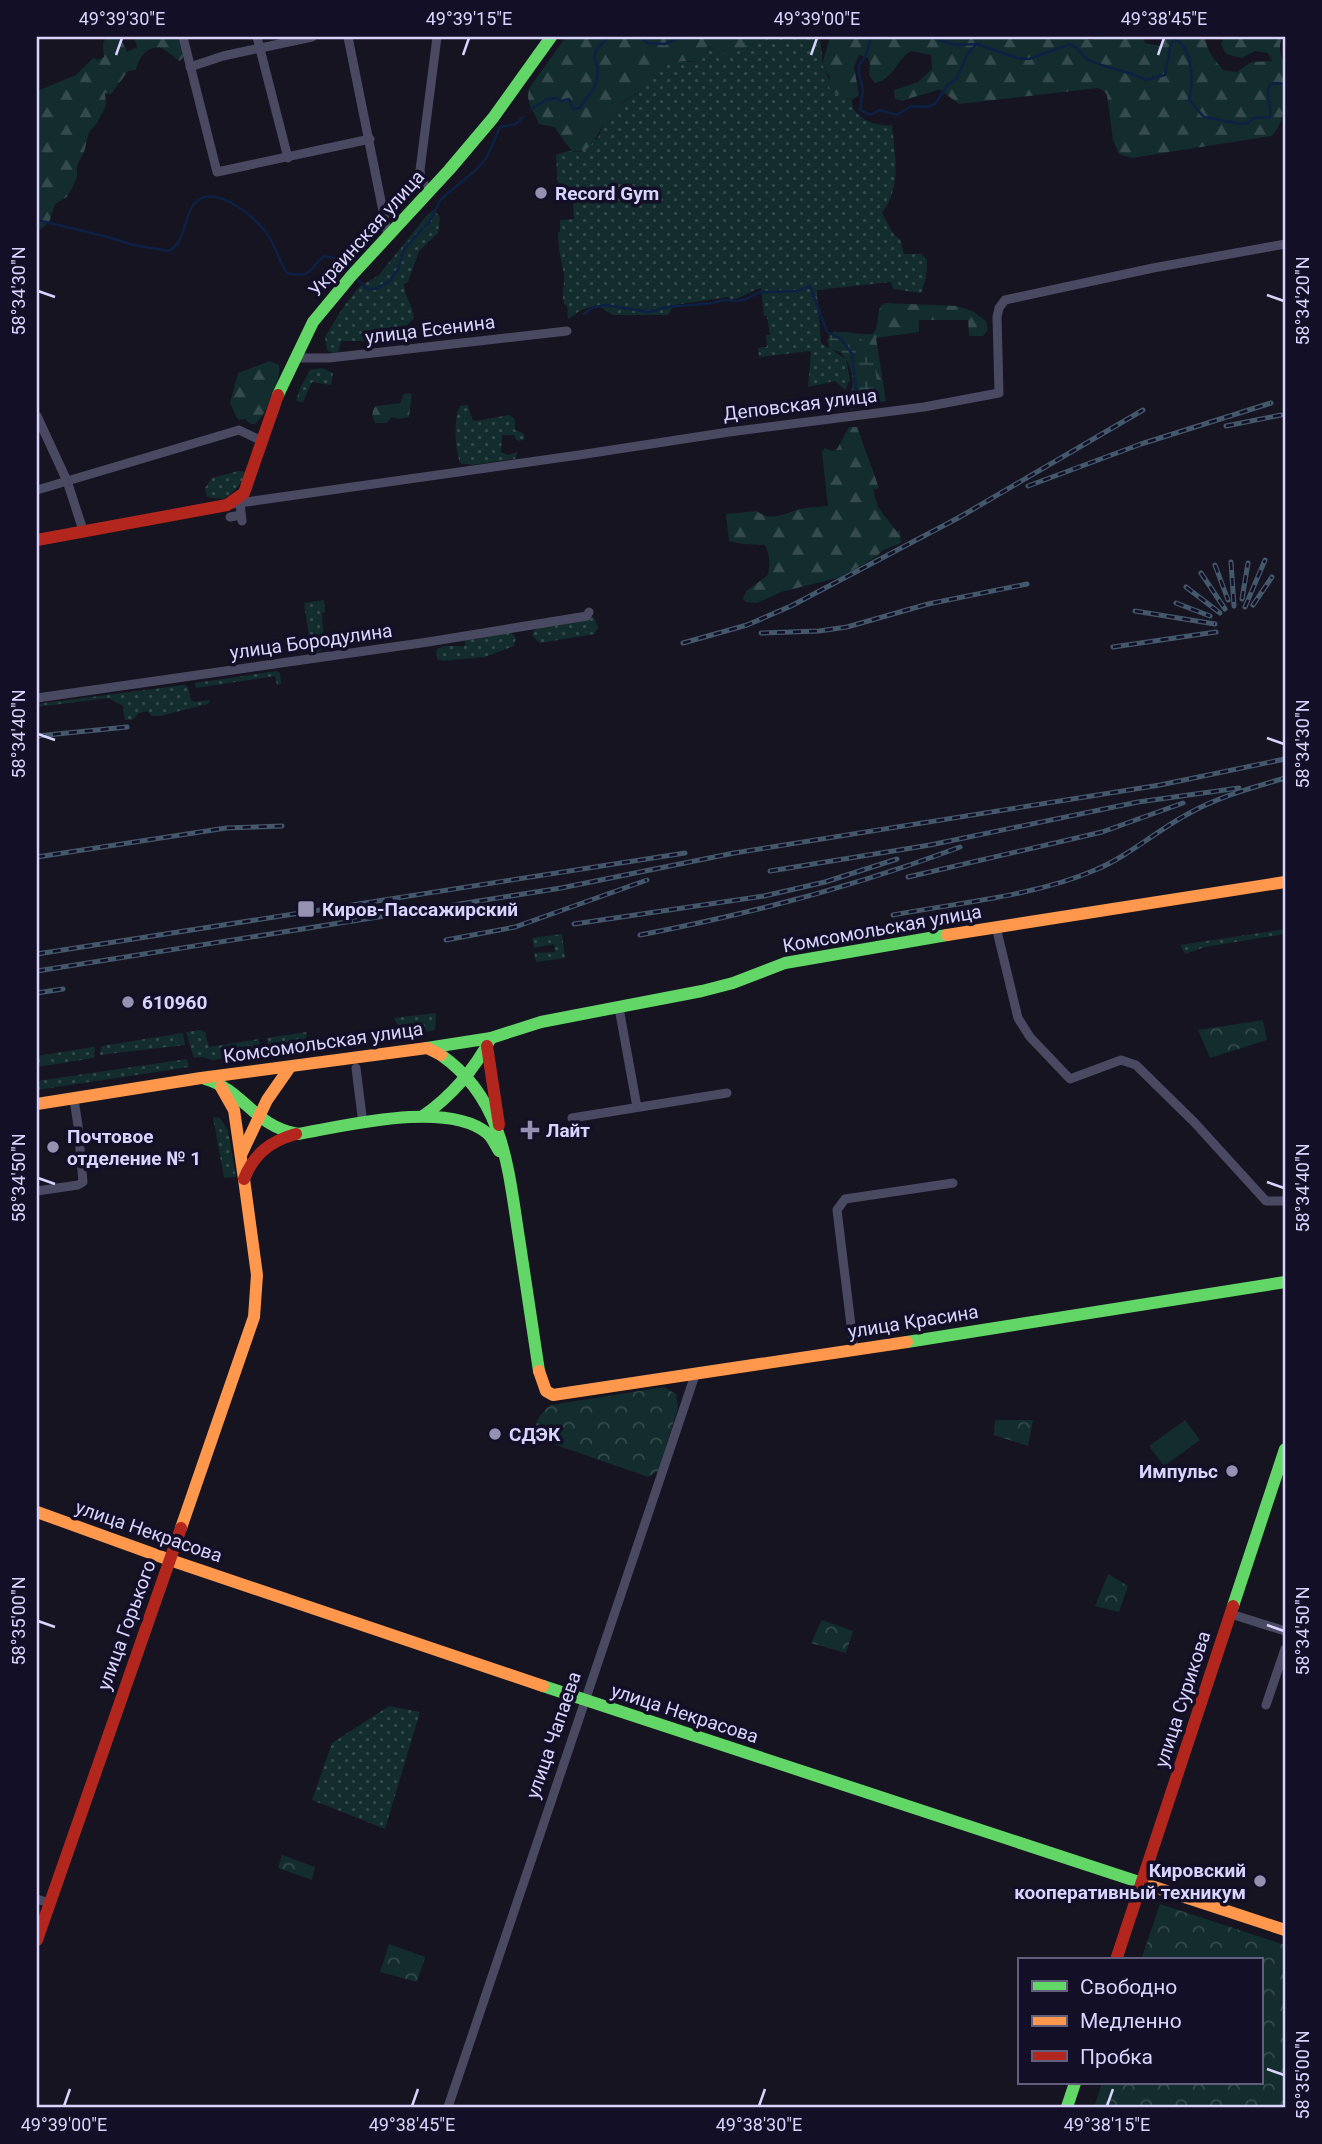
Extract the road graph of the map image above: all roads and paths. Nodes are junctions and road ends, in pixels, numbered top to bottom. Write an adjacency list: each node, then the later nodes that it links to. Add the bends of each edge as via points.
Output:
1 (183, 37): 8 (street)
2 (257, 37): 7 (street)
3 (312, 37): 7 (street)
4 (348, 37): 9 (street)
5 (437, 37): 11 (street, via 420,170)
6 (551, 37): 11 (main road, Украинская улица, via 493,118)
7 (260, 49): 8 (street); 10 (street)
8 (190, 67): 10 (street, via 217,172)
9 (370, 139): 10 (street); 12 (street)
10 (288, 158)
11 (428, 192): 12 (main road, Украинская улица)
12 (388, 236): 15 (main road, Украинская улица, via 313,322)
13 (1285, 244): 20 (street, Деповская улица, via 1005,300 997,317 999,393)
14 (567, 331): 15 (street, улица Есенина)
15 (296, 358): 17 (main road, Украинская улица)
16 (37, 416): 18 (street)
17 (262, 441): 18 (street, via 239,430); 20 (main road, Украинская улица, via 244,493)
18 (67, 481): 19 (street); 22 (street)
19 (37, 490)
20 (232, 508): 21 (street); 22 (main road, Деповская улица)
21 (242, 518)
22 (83, 530): 23 (main road, Деповская улица)
23 (37, 540)
24 (589, 612): 25 (street, улица Бородулина, via 587,616 428,642)
25 (37, 698)
26 (1285, 882): 27 (main road, Комсомольская улица)
27 (996, 927): 28 (main road, Комсомольская улица, via 785,963 733,983); 50 (street, via 1018,1018 1070,1079 1121,1060 1136,1065 1266,1201)
28 (619, 1008): 29 (main road, Комсомольская улица, via 541,1022); 38 (street)
29 (489, 1042): 30 (main road, Комсомольская улица); 33 (main road, Комсомольская улица); 44 (main road)
30 (426, 1048): 31 (main road, Комсомольская улица); 33 (main road)
31 (290, 1067): 34 (main road, Комсомольская улица); 40 (main road)
32 (356, 1068): 39 (street)
33 (465, 1078): 41 (main road, Комсомольская улица, via 449,1098); 44 (main road, via 488,1108)
34 (206, 1079): 36 (main road, Комсомольская улица); 40 (main road, Комсомольская улица, via 231,1091); 45 (main road, улица Горького, via 222,1088 231,1103)
35 (727, 1093): 38 (street)
36 (74, 1098): 37 (main road, Комсомольская улица); 49 (street, via 83,1182)
37 (37, 1104)
38 (637, 1107): 42 (street)
39 (362, 1115)
40 (258, 1116): 43 (main road, Комсомольская улица, via 275,1128); 45 (main road)
41 (423, 1116): 43 (main road, Комсомольская улица); 46 (main road, Комсомольская улица, via 461,1119 480,1127)
42 (572, 1118)
43 (298, 1134): 47 (main road, Комсомольская улица, via 264,1148)
44 (500, 1135): 46 (main road)
45 (241, 1156): 47 (main road, улица Горького)
46 (507, 1164): 53 (main road, улица Красина, via 539,1374 546,1391 562,1395)
47 (244, 1180): 57 (main road, улица Горького, via 257,1275 254,1317)
48 (953, 1183): 52 (street, via 845,1199 837,1210)
49 (37, 1191)
50 (1285, 1201)
51 (1285, 1282): 52 (main road, улица Красина)
52 (854, 1350): 53 (main road, улица Красина)
53 (695, 1375): 62 (street, улица Чапаева)
54 (1285, 1449): 55 (main road, улица Сурикова)
55 (1282, 1470): 58 (main road, улица Сурикова)
56 (37, 1512): 57 (main road, улица Некрасова)
57 (170, 1560): 62 (main road, улица Некрасова); 65 (main road, улица Горького)
58 (1231, 1614): 59 (street); 64 (main road, улица Сурикова)
59 (1285, 1631)
60 (1285, 1649): 61 (street)
61 (1281, 1674): 63 (street)
62 (585, 1701): 64 (main road, улица Некрасова); 70 (street, улица Чапаева)
63 (1266, 1705)
64 (1142, 1884): 66 (main road, улица Некрасова); 68 (main road, улица Сурикова)
65 (43, 1901): 67 (main road, улица Горького)
66 (1285, 1930)
67 (37, 1940)
68 (1117, 1958)
69 (1075, 2084): 71 (main road)
70 (448, 2107)
71 (1067, 2107)

